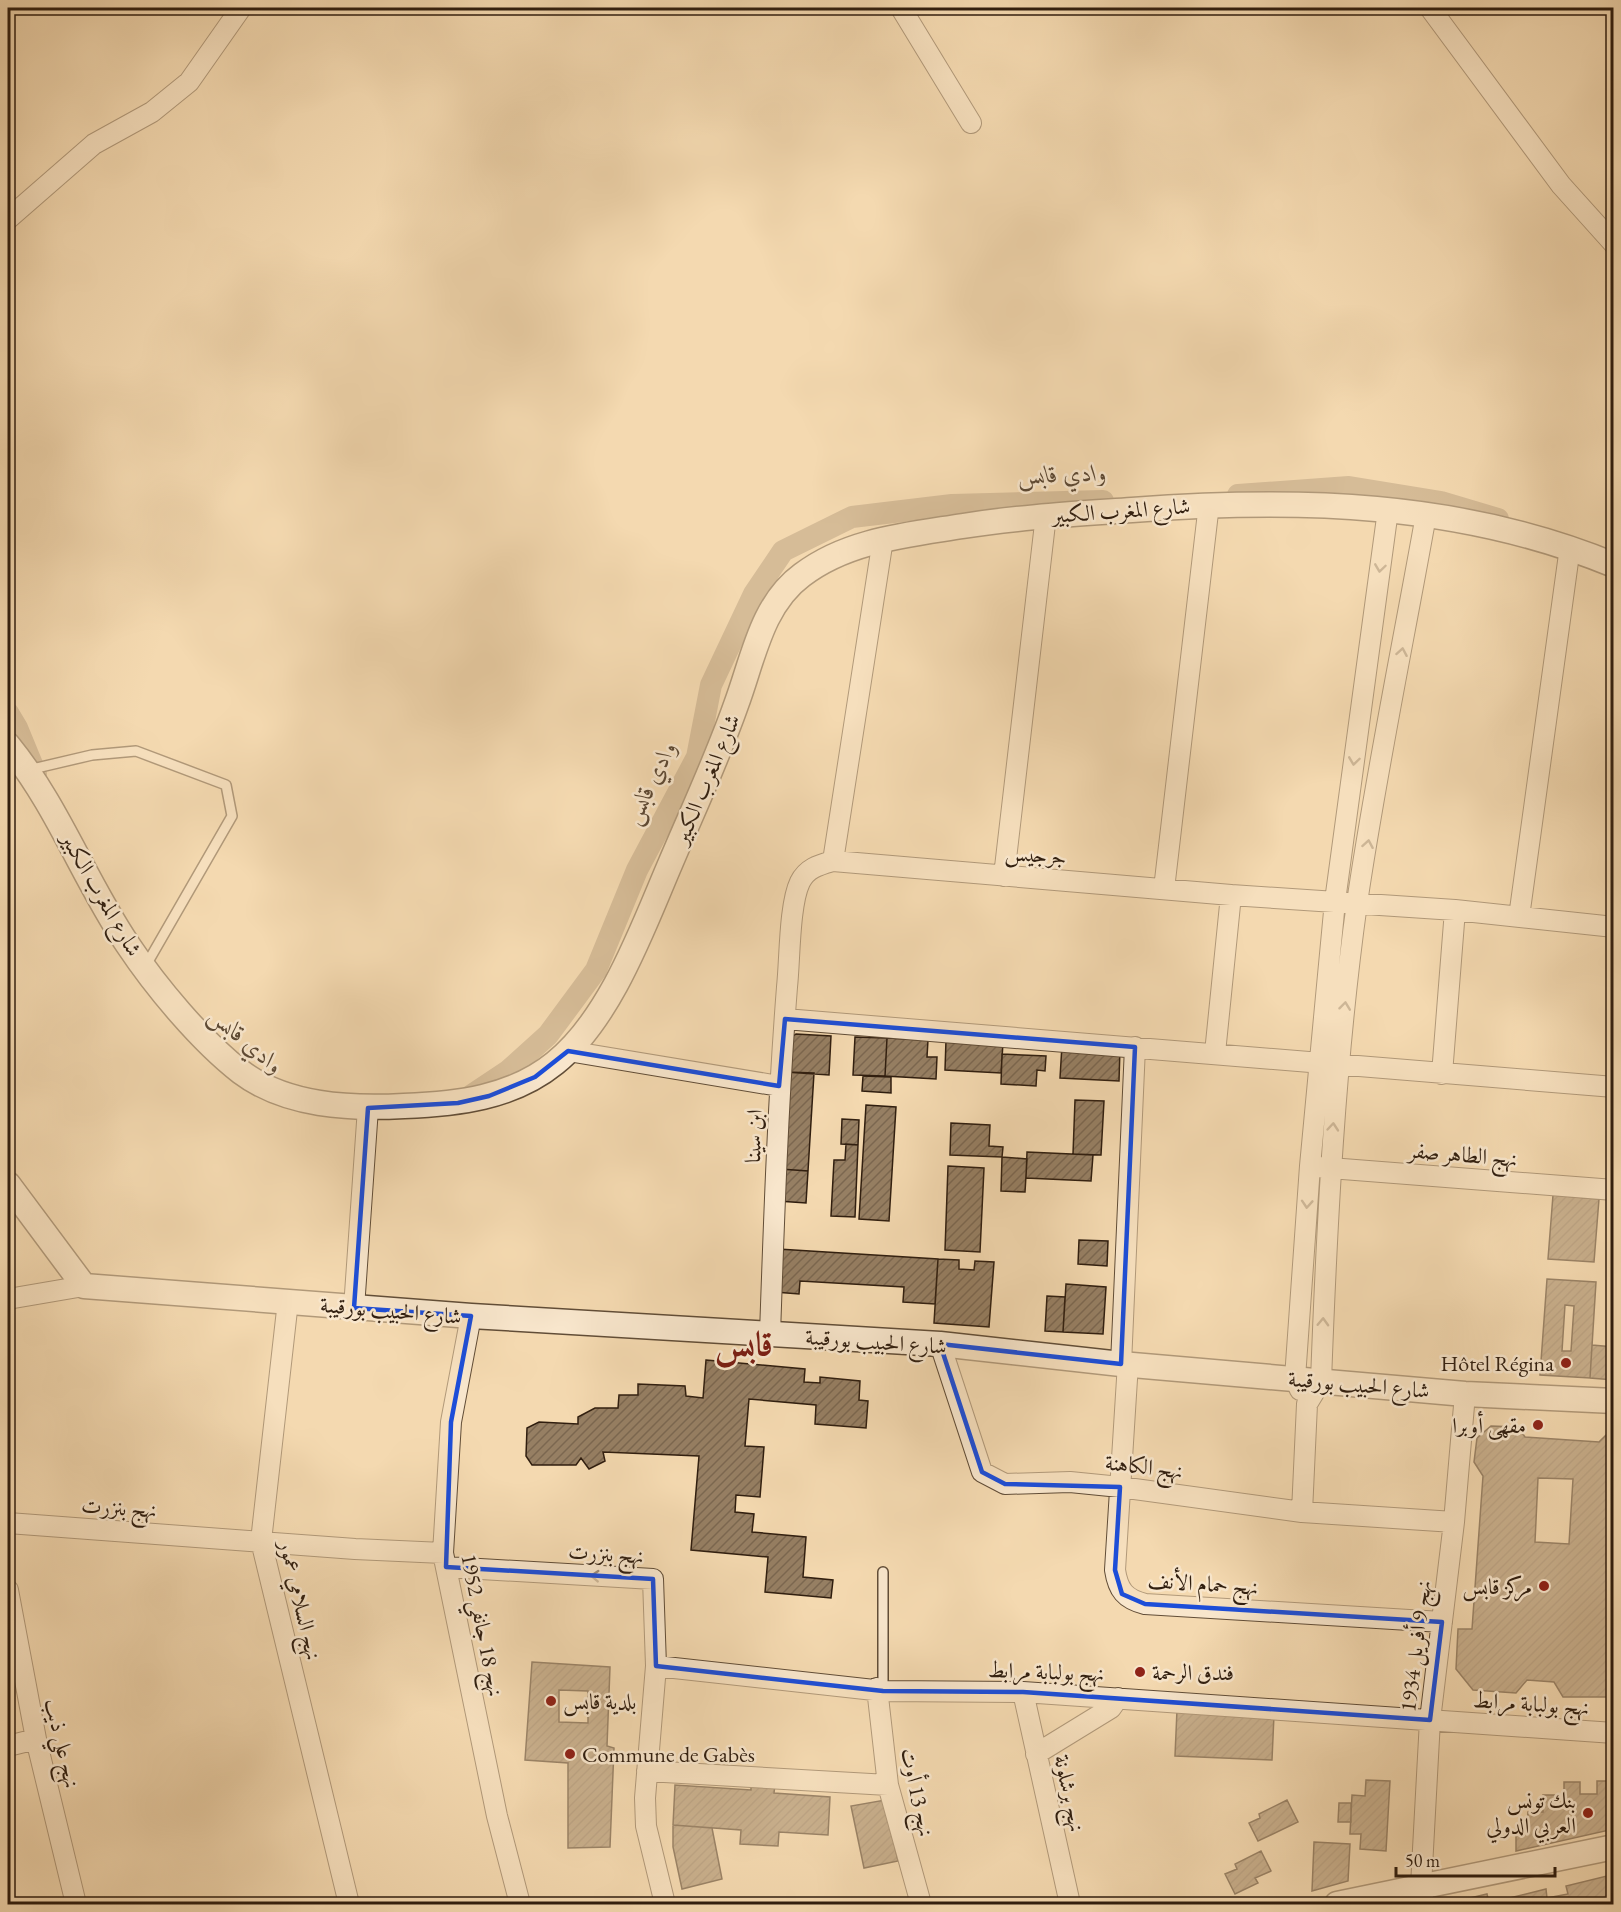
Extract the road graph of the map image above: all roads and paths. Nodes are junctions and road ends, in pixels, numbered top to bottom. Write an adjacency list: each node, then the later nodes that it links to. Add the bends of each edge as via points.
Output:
1 (241, 8): 5 (street, via 189,81 152,112 94,144)
2 (901, 8): 4 (street)
3 (1430, 8): 6 (street, via 1561,185)
4 (971, 123)
5 (8, 219)
6 (1614, 244)
7 (1209, 504): 8 (street, شارع المغرب الكبير, via 1325,503); 9 (street, شارع المغرب الكبير); 18 (street)
8 (1388, 510): 10 (street, شارع المغرب الكبير); 20 (street, one-way to 20)
9 (1046, 515): 11 (street, شارع المغرب الكبير); 17 (street)
10 (1426, 515): 12 (street, شارع المغرب الكبير, via 1486,525); 21 (street, one-way to 10)
11 (883, 538): 16 (street); 28 (street, شارع المغرب الكبير, via 835,554 801,575 778,597 763,627 708,779 634,950)
12 (1570, 547): 13 (street, شارع المغرب الكبير); 23 (street)
13 (1614, 564)
14 (8, 745): 15 (street, شارع المغرب الكبير)
15 (28, 770): 25 (street, شارع المغرب الكبير, via 128,946); 25 (lane, via 92,755 136,751 226,785 232,816)
16 (833, 861): 17 (street, جرجيس); 26 (street, ابن سينا, via 814,866 800,882 795,897)
17 (1004, 876): 18 (street, جرجيس)
18 (1164, 889): 19 (street, جرجيس)
19 (1231, 895): 20 (street, جرجيس); 29 (street)
20 (1335, 901): 21 (street, جرجيس); 30 (street)
21 (1358, 902): 22 (street, جرجيس); 30 (street, one-way to 21)
22 (1455, 910): 23 (street, جرجيس); 31 (street)
23 (1519, 917): 24 (street, جرجيس)
24 (1614, 927)
25 (145, 967): 34 (street, شارع المغرب الكبير, via 187,1020 243,1074 290,1096)
26 (785, 1018): 27 (street); 32 (street, ابن سينا)
27 (1135, 1047): 29 (street); 45 (street, نهج حمام الأنف)
28 (568, 1051): 32 (street); 34 (street, شارع المغرب الكبير, via 535,1077 489,1096 458,1103)
29 (1215, 1053): 30 (street)
30 (1329, 1063): 31 (street); 35 (street)
31 (1442, 1074): 33 (street)
32 (779, 1086): 43 (street, ابن سينا)
33 (1614, 1087)
34 (368, 1108): 41 (street)
35 (1319, 1167): 37 (street, نهج الطاهر صفر); 46 (street, one-way to 46); 47 (street, one-way to 35)
36 (8, 1184): 38 (street)
37 (1614, 1190)
38 (84, 1286): 39 (street); 40 (street, شارع الحبيب بورقيبة)
39 (8, 1299)
40 (288, 1301): 41 (street, شارع الحبيب بورقيبة); 55 (street, نهج السلامي عمور)
41 (354, 1308): 42 (street, شارع الحبيب بورقيبة)
42 (471, 1316): 43 (street, شارع الحبيب بورقيبة); 56 (street, نهج 18 جانفي 1952, via 451,1422)
43 (770, 1334): 44 (street, شارع الحبيب بورقيبة)
44 (940, 1344): 45 (street, شارع الحبيب بورقيبة); 51 (street, نهج الكاهنة, via 982,1472 1005,1484 1070,1482)
45 (1125, 1364): 46 (street, شارع الحبيب بورقيبة); 51 (street, نهج حمام الأنف)
46 (1295, 1378): 47 (street, شارع الحبيب بورقيبة); 50 (street)
47 (1321, 1380): 48 (street, شارع الحبيب بورقيبة); 50 (street)
48 (1465, 1394): 49 (street, شارع الحبيب بورقيبة); 53 (street, نهج 9 أفريل 1934)
49 (1614, 1401)
50 (1307, 1404): 52 (street)
51 (1120, 1486): 52 (street, نهج الكاهنة); 59 (street, نهج حمام الأنف, via 1115,1570 1122,1594 1132,1601)
52 (1302, 1512): 53 (street, نهج الكاهنة)
53 (1454, 1522): 59 (street, نهج 9 أفريل 1934)
54 (8, 1523): 55 (street, نهج بنزرت)
55 (261, 1541): 56 (street, نهج بنزرت); 74 (street, نهج السلامي عمور)
56 (444, 1560): 60 (street, نهج بنزرت, one-way to 56, via 653,1580); 75 (street, نهج 18 جانفي 1952, via 496,1816)
57 (883, 1572): 61 (lane)
58 (8, 1590): 66 (street, نهج علي ذيب)
59 (1442, 1622): 64 (street, نهج 9 أفريل 1934)
60 (656, 1666): 61 (street, نهج بولبابة مرابط); 69 (street, نهج بنزرت)
61 (880, 1690): 62 (street, نهج بولبابة مرابط); 70 (street, نهج 13 أوت)
62 (1023, 1692): 63 (street, نهج بولبابة مرابط); 68 (street, نهج برشلونة)
63 (1118, 1698): 64 (street, نهج بولبابة مرابط); 68 (street, via 1111,1708)
64 (1430, 1720): 65 (street, نهج بولبابة مرابط); 72 (street, نهج 9 أفريل 1934)
65 (1614, 1733)
66 (36, 1739): 67 (street); 73 (street, نهج علي ذيب)
67 (8, 1746)
68 (1036, 1754): 78 (street, نهج برشلونة)
69 (647, 1771): 70 (street); 76 (street, نهج بنزرت, via 646,1826)
70 (888, 1785): 77 (street, نهج 13 أوت)
71 (1614, 1847): 72 (street)
72 (1422, 1895): 79 (street)
73 (76, 1905)
74 (349, 1905)
75 (520, 1905)
76 (665, 1905)
77 (921, 1905)
78 (1070, 1905)
79 (1337, 1905)

